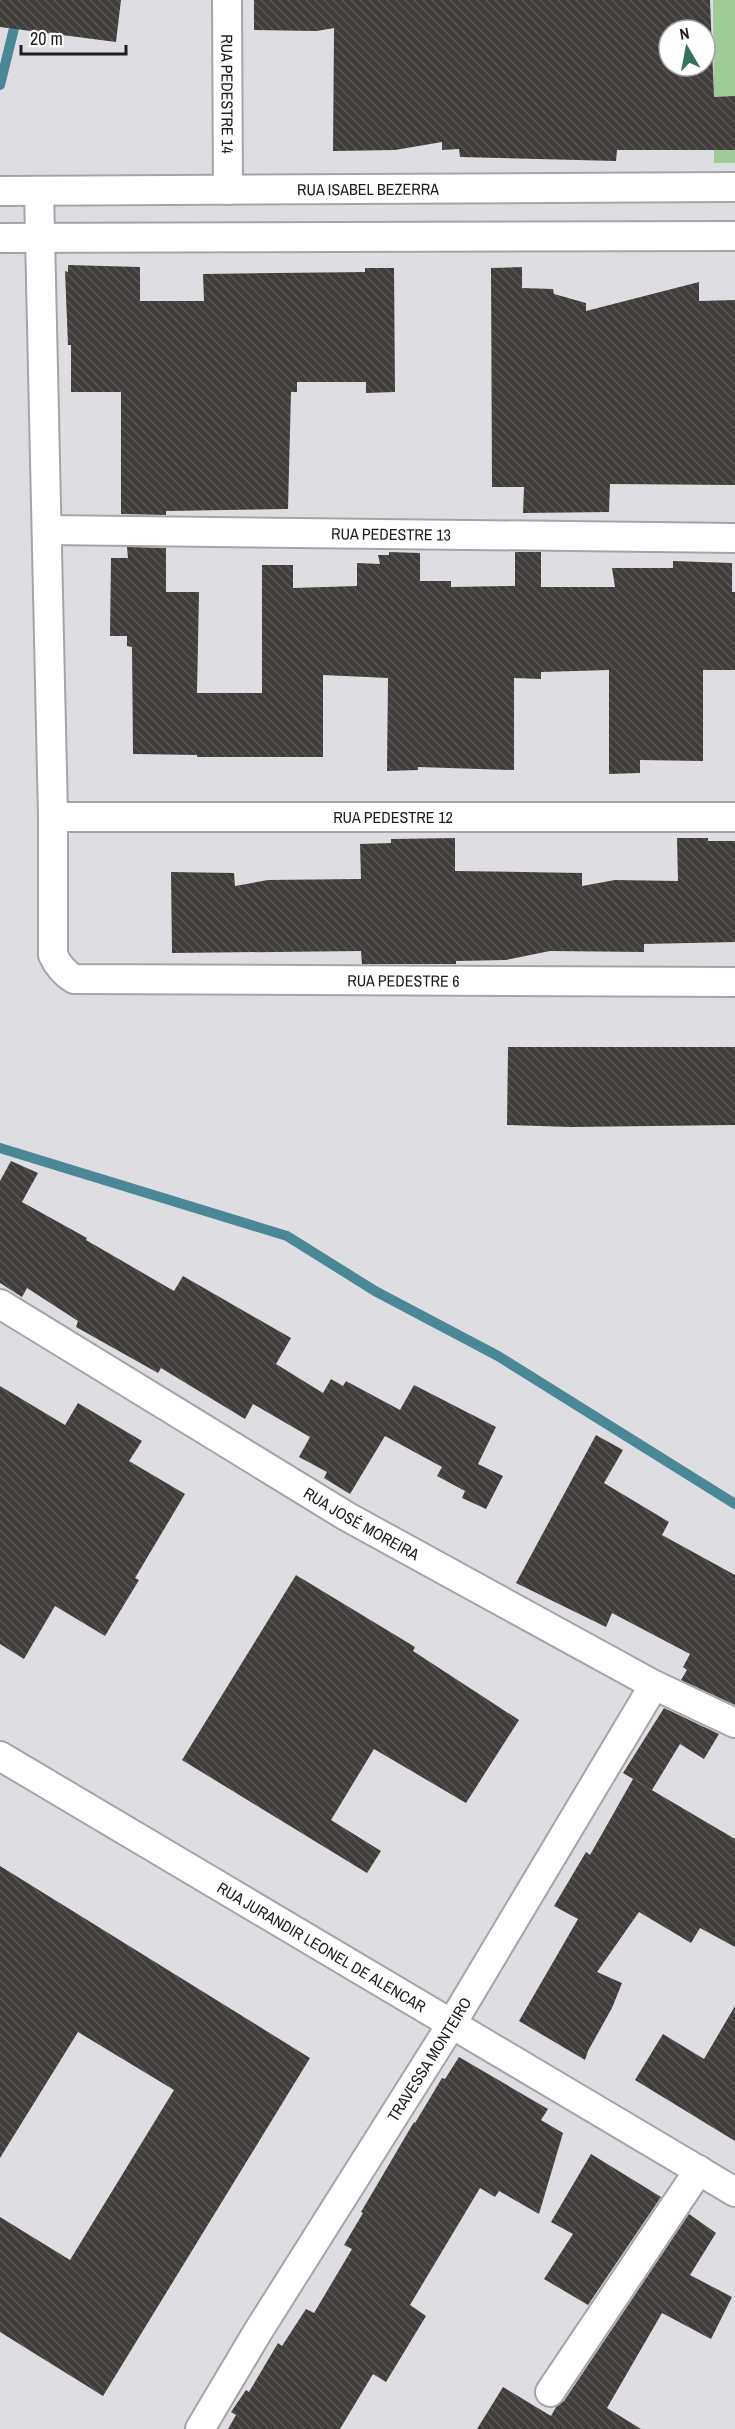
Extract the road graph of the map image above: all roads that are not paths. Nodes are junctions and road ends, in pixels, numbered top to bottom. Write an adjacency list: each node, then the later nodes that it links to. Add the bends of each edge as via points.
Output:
1 (227, 0): 3 (street, RUA PEDESTRE 14)
2 (735, 187): 3 (street, RUA ISABEL BEZERRA)
3 (228, 190): 5 (street, RUA ISABEL BEZERRA)
4 (0, 191): 5 (street, RUA ISABEL BEZERRA)
5 (39, 191): 8 (street)
6 (735, 236): 8 (street)
7 (0, 238): 8 (street)
8 (39, 238): 9 (street)
9 (47, 530): 10 (street, RUA PEDESTRE 13); 11 (street)
10 (735, 538)
11 (53, 817): 12 (street, RUA PEDESTRE 12); 13 (street, RUA PEDESTRE 6, via 54,955 74,979)
12 (735, 817)
13 (735, 982)
14 (0, 1304): 15 (street, RUA JOSÉ MOREIRA, via 346,1516)
15 (654, 1685): 16 (street, RUA JOSÉ MOREIRA); 18 (street, TRAVESSA MONTEIRO)
16 (735, 1724)
17 (0, 1756): 18 (street, RUA JURANDIR LEONEL DE ALENCAR)
18 (451, 2025): 19 (street, RUA JURANDIR LEONEL DE ALENCAR); 22 (street, TRAVESSA MONTEIRO)
19 (699, 2170): 20 (street, RUA JURANDIR LEONEL DE ALENCAR); 21 (street)
20 (735, 2192)
21 (550, 2392)
22 (200, 2429)

